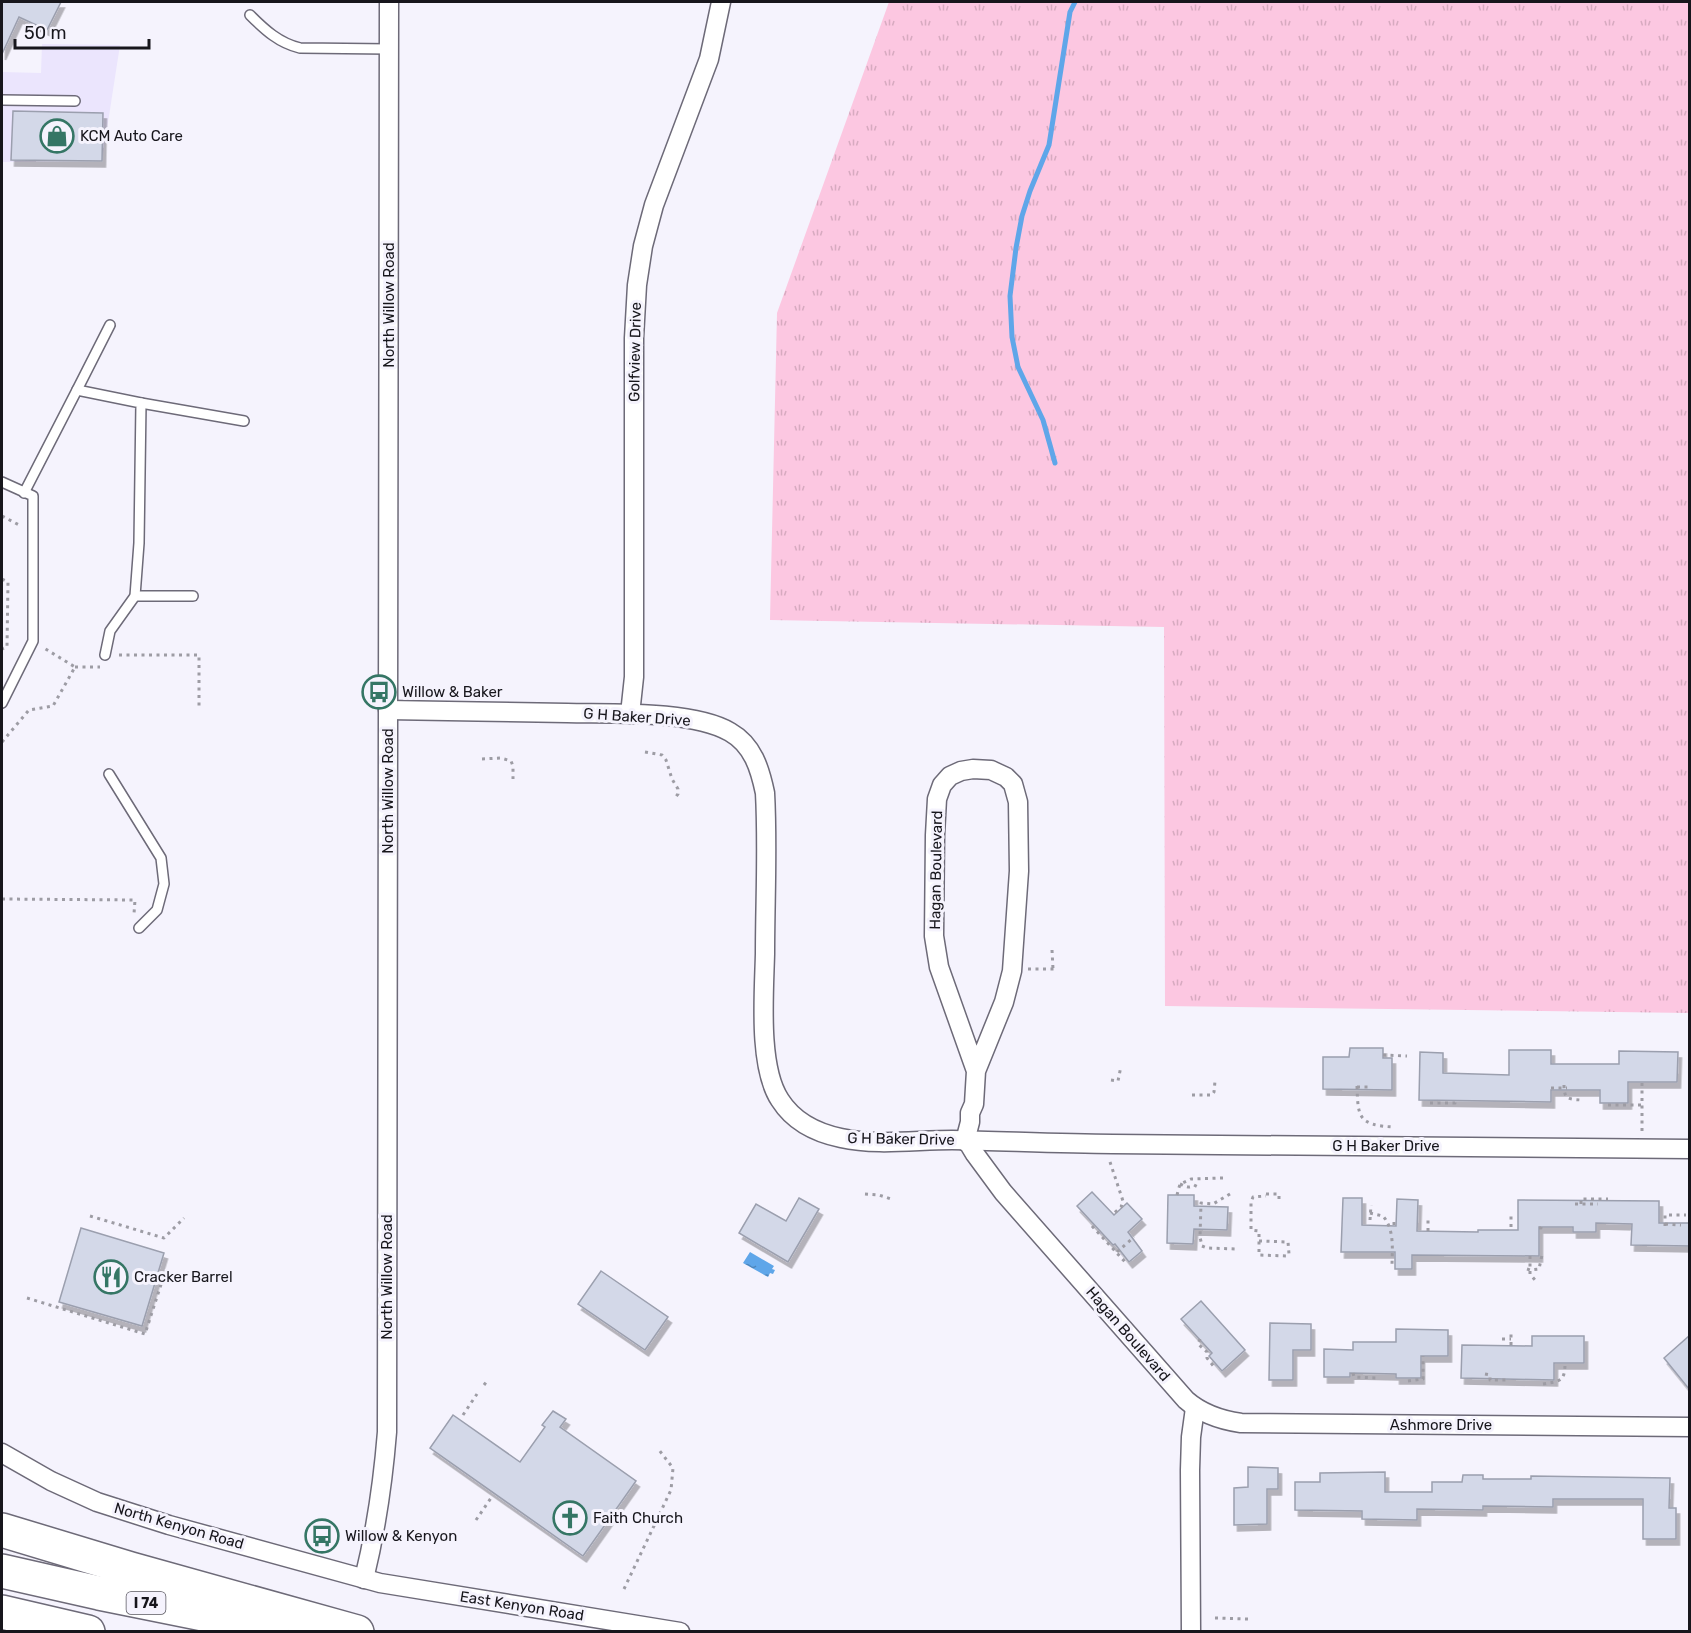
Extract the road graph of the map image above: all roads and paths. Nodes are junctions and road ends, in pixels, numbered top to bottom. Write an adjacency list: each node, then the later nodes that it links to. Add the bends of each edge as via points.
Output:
1 (389, 2): 4 (street, North Willow Road)
2 (721, 2): 26 (street, Golfview Drive, via 709,59 654,205 638,285 634,338 634,677)
3 (250, 15): 4 (lane, via 286,45)
4 (389, 49): 25 (street, North Willow Road)
5 (2, 100): 6 (lane)
6 (75, 100)
7 (110, 325): 8 (lane)
8 (77, 390): 9 (lane); 12 (lane)
9 (141, 403): 10 (lane); 16 (lane)
10 (244, 421)
11 (2, 482): 12 (lane)
12 (24, 493): 14 (lane, via 33,496)
13 (2, 516): 14 (path)
14 (33, 531): 18 (lane)
15 (2, 579): 19 (path, via 8,582 7,647)
16 (135, 596): 17 (lane); 20 (lane, via 110,631)
17 (193, 596)
18 (33, 641): 21 (path); 23 (lane)
19 (2, 650)
20 (105, 655): 24 (path, via 199,656)
21 (75, 667): 22 (path); 27 (path, via 53,706 29,710)
22 (106, 668)
23 (2, 703)
24 (199, 708)
25 (388, 710): 26 (street, G H Baker Drive); 117 (street, North Willow Road, via 387,1432 383,1484)
26 (630, 714): 54 (street, G H Baker Drive, via 712,724 730,732 752,752 762,775 766,813 766,1063 779,1100 803,1124 844,1139)
27 (2, 742)
28 (645, 752): 32 (path, via 662,755 666,760 678,789)
29 (482, 759): 31 (path, via 511,761)
30 (109, 774): 35 (lane, via 161,858 164,884 157,910)
31 (513, 779)
32 (675, 798)
33 (2, 899): 34 (path, via 135,900)
34 (134, 919)
35 (140, 928)
36 (1052, 950): 37 (path, via 1054,969)
37 (1012, 967): 41 (street, Hagan Boulevard, via 1004,1002); 41 (street, Hagan Boulevard, via 1019,871 1018,802 1013,784 1006,777 991,770 961,771 942,785 938,799 934,936 939,967)
38 (1383, 1055): 39 (path)
39 (1407, 1056)
40 (1121, 1066): 42 (path, via 1118,1081)
41 (976, 1071): 54 (street, Hagan Boulevard, via 974,1104)
42 (1111, 1080)
43 (1215, 1081): 47 (path, via 1212,1095)
44 (1642, 1082): 52 (path)
45 (1370, 1087): 53 (path, via 1357,1087 1360,1116 1378,1126)
46 (1551, 1088): 48 (path, via 1565,1087 1567,1097)
47 (1192, 1095)
48 (1581, 1100)
49 (1455, 1101): 50 (path)
50 (1430, 1103)
51 (1608, 1105): 52 (path)
52 (1642, 1105): 56 (path)
53 (1395, 1127)
54 (965, 1141): 55 (street, G H Baker Drive); 108 (street, Hagan Boulevard, via 1004,1192)
55 (1104, 1144): 56 (street, G H Baker Drive); 70 (path, via 1123,1201)
56 (1642, 1149): 57 (street, G H Baker Drive)
57 (1689, 1149)
58 (1224, 1178): 59 (path, via 1191,1179)
59 (1180, 1184): 60 (path); 63 (path)
60 (1198, 1187)
61 (865, 1194): 64 (path)
62 (1230, 1194): 83 (path, via 1213,1204 1201,1203 1200,1237 1202,1246 1207,1248)
63 (1177, 1195)
64 (891, 1199)
65 (1608, 1199): 67 (path, via 1581,1199 1579,1205)
66 (1278, 1200): 82 (path, via 1279,1194 1253,1197 1251,1230 1259,1231)
67 (1598, 1204)
68 (1371, 1205): 69 (path)
69 (1370, 1213): 76 (path); 88 (path, via 1383,1216 1389,1226)
70 (1113, 1214)
71 (1511, 1214): 79 (path)
72 (1686, 1215): 77 (path, via 1665,1215 1665,1225)
73 (90, 1216): 75 (path, via 164,1238)
74 (1428, 1216): 80 (path)
75 (184, 1218)
76 (1370, 1220)
77 (1681, 1225)
78 (1092, 1226): 84 (path)
79 (1511, 1227)
80 (1428, 1231)
81 (1134, 1237): 84 (path)
82 (1259, 1241): 82 (path, via 1259,1256 1289,1254 1288,1242)
83 (1236, 1249)
84 (1117, 1252): 87 (path)
85 (1542, 1255): 90 (path, via 1539,1269)
86 (1530, 1256): 90 (path)
87 (1126, 1263)
88 (1393, 1265)
89 (167, 1266): 92 (path, via 145,1334)
90 (1528, 1269): 91 (path)
91 (1535, 1280)
92 (27, 1298)
93 (1511, 1334): 96 (path)
94 (1200, 1339): 100 (path, via 1198,1344)
95 (1502, 1339): 96 (path)
96 (1511, 1340): 97 (path)
97 (1511, 1345)
98 (1423, 1356): 105 (path, via 1422,1379)
99 (1565, 1363): 106 (path, via 1563,1378)
100 (1215, 1368)
101 (1353, 1373): 103 (path, via 1354,1377)
102 (1485, 1374): 104 (path, via 1490,1375 1490,1380)
103 (1378, 1378)
104 (1507, 1380)
105 (1408, 1381)
106 (1543, 1384)
107 (477, 1394): 109 (path)
108 (1195, 1408): 110 (street, Ashmore Drive, via 1240,1423); 126 (street, via 1190,1470)
109 (463, 1415)
110 (1689, 1427)
111 (659, 1450): 118 (path, via 673,1468 671,1490)
112 (2, 1453): 117 (street, North Kenyon Road, via 98,1502)
113 (491, 1498): 114 (path)
114 (476, 1520)
115 (2, 1530): 124 (highway)
116 (2, 1570): 123 (highway, I 74)
117 (364, 1579): 125 (street, East Kenyon Road)
118 (624, 1589)
119 (2, 1612): 122 (highway)
120 (1215, 1618): 121 (path)
121 (1249, 1619)
122 (88, 1632)
123 (292, 1632)
124 (357, 1632)
125 (680, 1632)
126 (1191, 1632)

